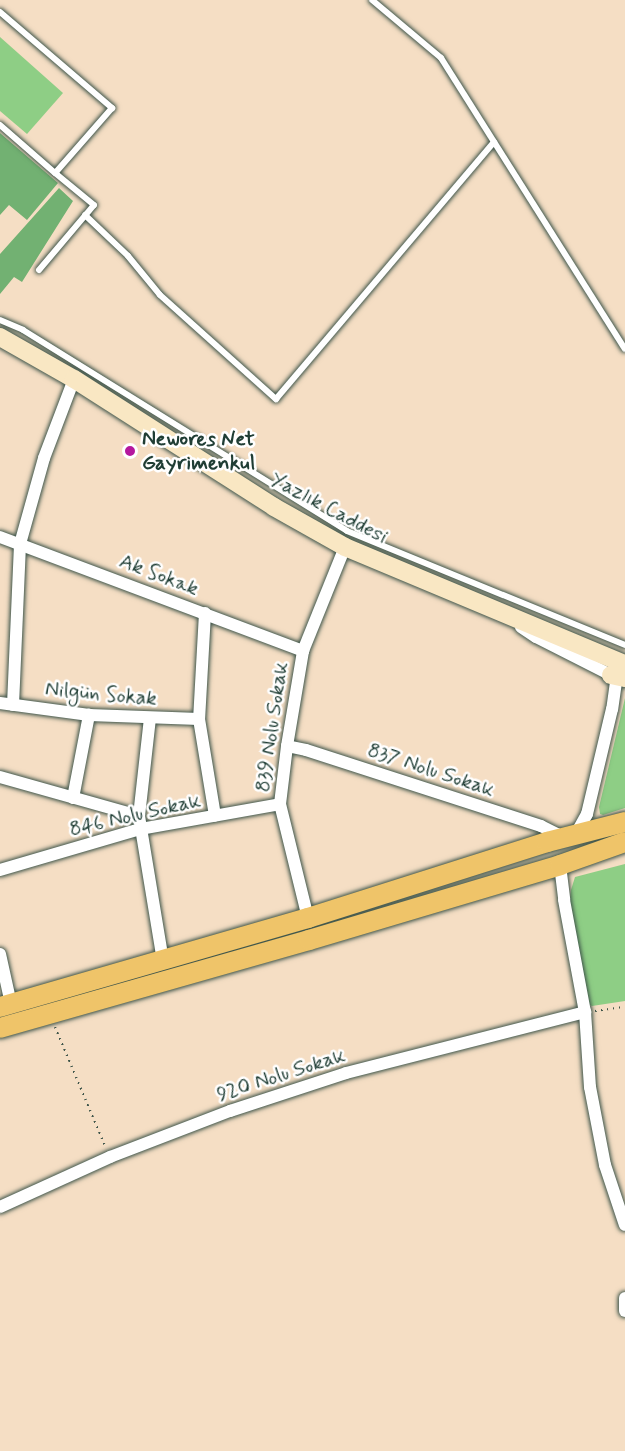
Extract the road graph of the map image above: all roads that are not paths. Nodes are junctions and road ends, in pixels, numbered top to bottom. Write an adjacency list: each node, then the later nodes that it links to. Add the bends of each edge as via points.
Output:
1 (372, 0): 4 (lane, via 441,58)
2 (0, 12): 5 (lane, via 112,108)
3 (0, 125): 5 (lane)
4 (494, 142): 6 (lane, via 276,399 160,295 128,256); 9 (lane)
5 (56, 173): 6 (lane, via 94,205)
6 (85, 215): 7 (lane)
7 (39, 270)
8 (0, 333): 10 (main road, Yazlık Caddesi); 15 (lane, via 23,330 347,531)
9 (625, 349)
10 (74, 379): 12 (street, via 44,458); 13 (main road, Yazlık Caddesi, via 265,501)
11 (0, 537): 12 (street, Ak Sokak)
12 (20, 544): 14 (street, Ak Sokak); 18 (street)
13 (345, 547): 16 (street, 839 Nolu Sokak); 17 (main road, Yazlık Caddesi, via 503,614)
14 (205, 614): 16 (street, Ak Sokak); 21 (street)
15 (625, 645)
16 (303, 651): 22 (street, 839 Nolu Sokak)
17 (620, 672): 30 (street, via 587,814)
18 (6, 704): 19 (street, Nilgün Sokak)
19 (88, 715): 20 (street, Nilgün Sokak); 24 (street)
20 (150, 718): 21 (street, Nilgün Sokak); 26 (street)
21 (199, 719): 27 (street)
22 (287, 746): 25 (street, 839 Nolu Sokak); 30 (street, 837 Nolu Sokak, via 541,826)
23 (0, 777): 24 (street)
24 (73, 798): 26 (street)
25 (280, 804): 27 (street, 846 Nolu Sokak); 34 (street, 839 Nolu Sokak)
26 (139, 816): 29 (street)
27 (215, 816): 29 (street, 846 Nolu Sokak)
28 (625, 822): 30 (main road)
29 (140, 829): 33 (street, 846 Nolu Sokak); 36 (street)
30 (567, 838): 34 (main road)
31 (620, 844): 32 (main road)
32 (560, 865): 38 (street); 39 (main road)
33 (0, 870)
34 (308, 918): 36 (main road)
35 (0, 954): 37 (street)
36 (163, 961): 37 (main road)
37 (5, 1006)
38 (585, 1012): 40 (street, 920 Nolu Sokak, via 346,1072 110,1157); 41 (street, via 590,1087 605,1165)
39 (0, 1028)
40 (0, 1207)
41 (625, 1225)
42 (625, 1298): 43 (street)
43 (625, 1311)

